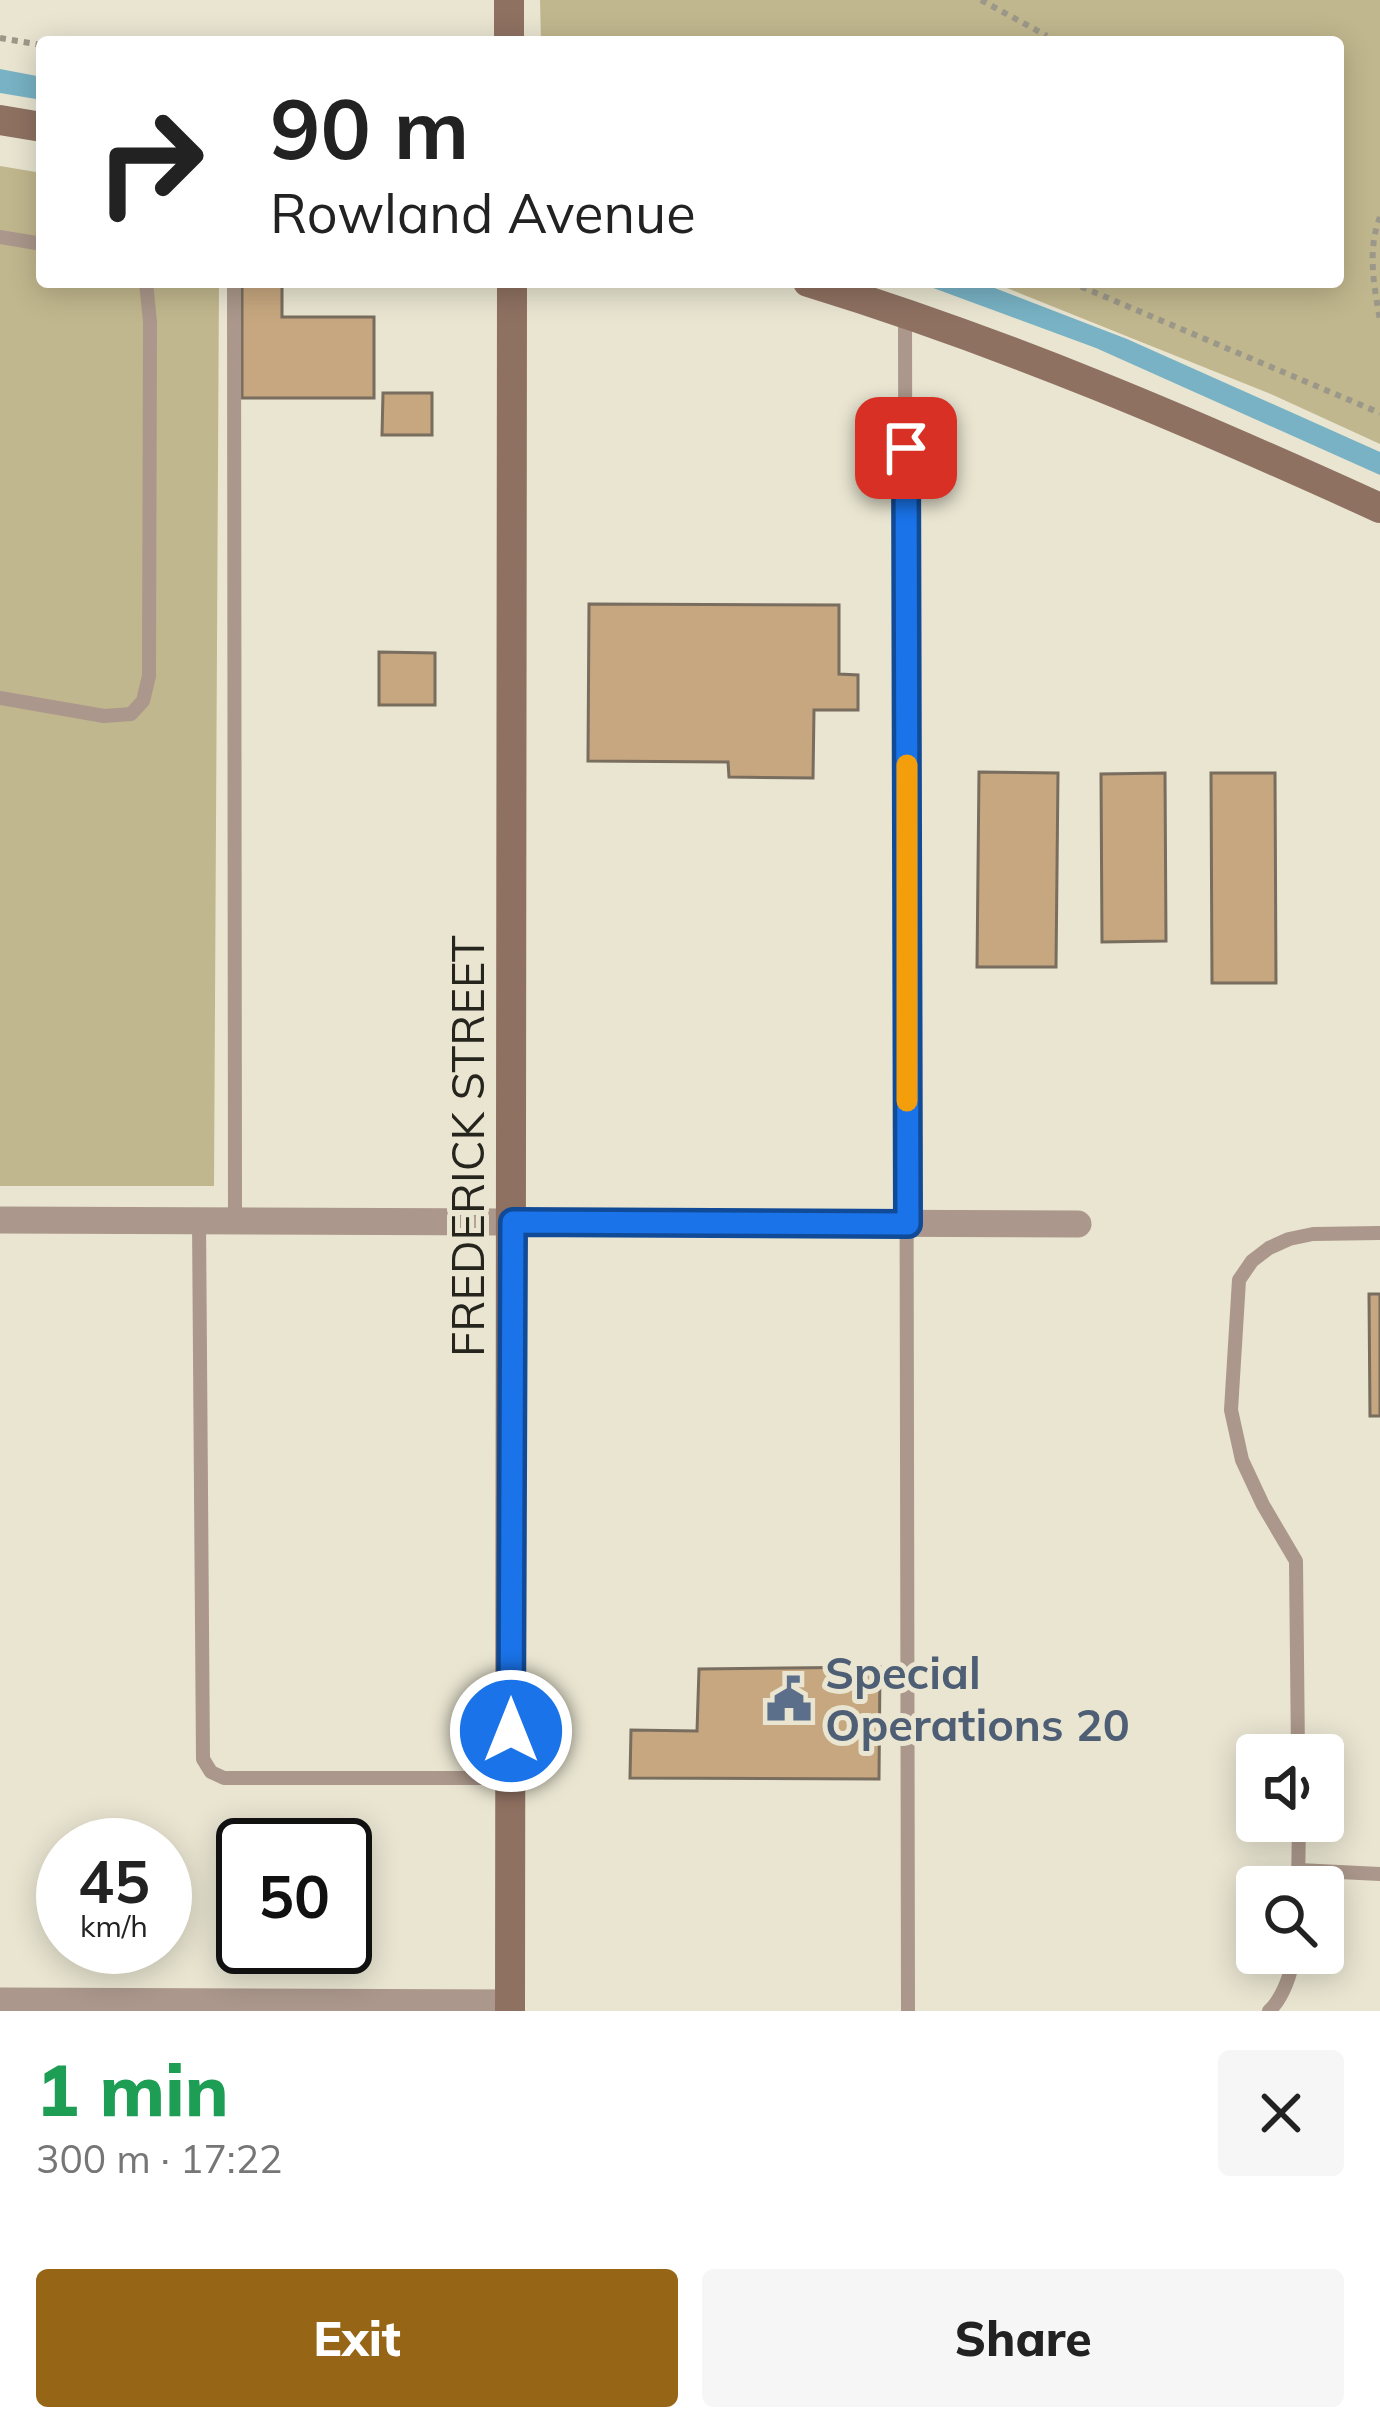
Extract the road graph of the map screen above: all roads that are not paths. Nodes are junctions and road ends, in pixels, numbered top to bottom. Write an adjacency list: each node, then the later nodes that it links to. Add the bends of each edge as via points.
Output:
1 (508, 0): 2 (main road)
2 (509, 36)
3 (0, 120): 4 (main road)
4 (36, 127)
5 (0, 236): 6 (lane)
6 (36, 243)
7 (147, 288): 13 (lane, via 151,593 143,701 131,714 104,716)
8 (235, 288): 16 (lane)
9 (512, 288): 17 (main road, FREDERICK STREET)
10 (827, 288): 11 (main road)
11 (905, 312): 12 (main road, via 1195,424); 18 (lane)
12 (1380, 508)
13 (0, 698)
14 (0, 1220): 15 (street)
15 (199, 1221): 16 (street); 22 (lane, via 203,1759 224,1778)
16 (235, 1221): 17 (street)
17 (513, 1222): 18 (street); 22 (main road, FREDERICK STREET)
18 (908, 1224): 19 (street); 28 (lane)
19 (1078, 1224)
20 (1380, 1233): 21 (lane, via 1289,1238 1239,1280 1231,1410 1242,1460 1296,1561)
21 (1298, 1734)
22 (511, 1778): 27 (main road, FREDERICK STREET)
23 (1344, 1872): 24 (lane)
24 (1380, 1874)
25 (1289, 1974): 29 (lane)
26 (0, 2001): 27 (street)
27 (510, 2007)
28 (908, 2011)
29 (1269, 2011)

